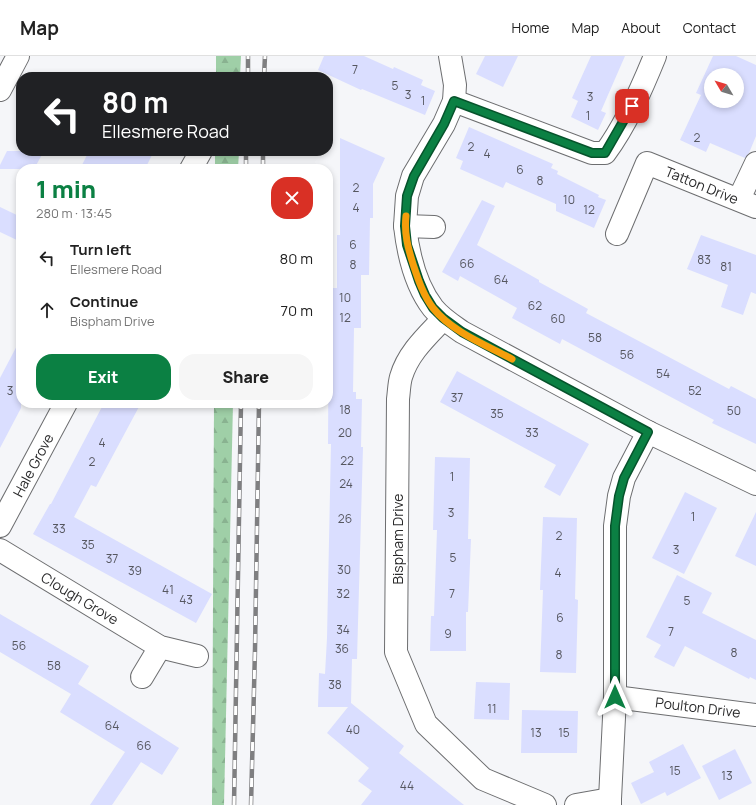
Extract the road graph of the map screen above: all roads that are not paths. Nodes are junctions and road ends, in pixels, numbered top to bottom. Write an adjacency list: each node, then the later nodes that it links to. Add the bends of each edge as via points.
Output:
1 (18, 56): 4 (street)
2 (450, 56): 5 (street, via 455,85)
3 (655, 56): 5 (street, via 642,86 605,153 592,153)
4 (0, 90)
5 (454, 101): 8 (street, via 414,176 407,196)
6 (756, 163): 7 (street)
7 (747, 203): 10 (street, Tatton Drive, via 647,163)
8 (405, 226): 9 (street); 11 (street, via 407,245 419,281 433,308)
9 (434, 227)
10 (617, 234)
11 (443, 318): 13 (street, via 462,332); 23 (street, Bispham Drive, via 423,340 406,364 400,378 396,652 426,724 483,779)
12 (63, 408): 15 (street, Hale Grove)
13 (648, 432): 14 (street); 20 (street, via 624,478 615,526)
14 (756, 484)
15 (0, 526)
16 (0, 550): 17 (street, Clough Grove)
17 (160, 647): 18 (street, Clough Grove); 19 (street)
18 (198, 656)
19 (142, 677)
20 (615, 697): 21 (street, Poulton Drive); 22 (street)
21 (756, 715)
22 (610, 802): 24 (street)
23 (545, 805)
24 (576, 805)

